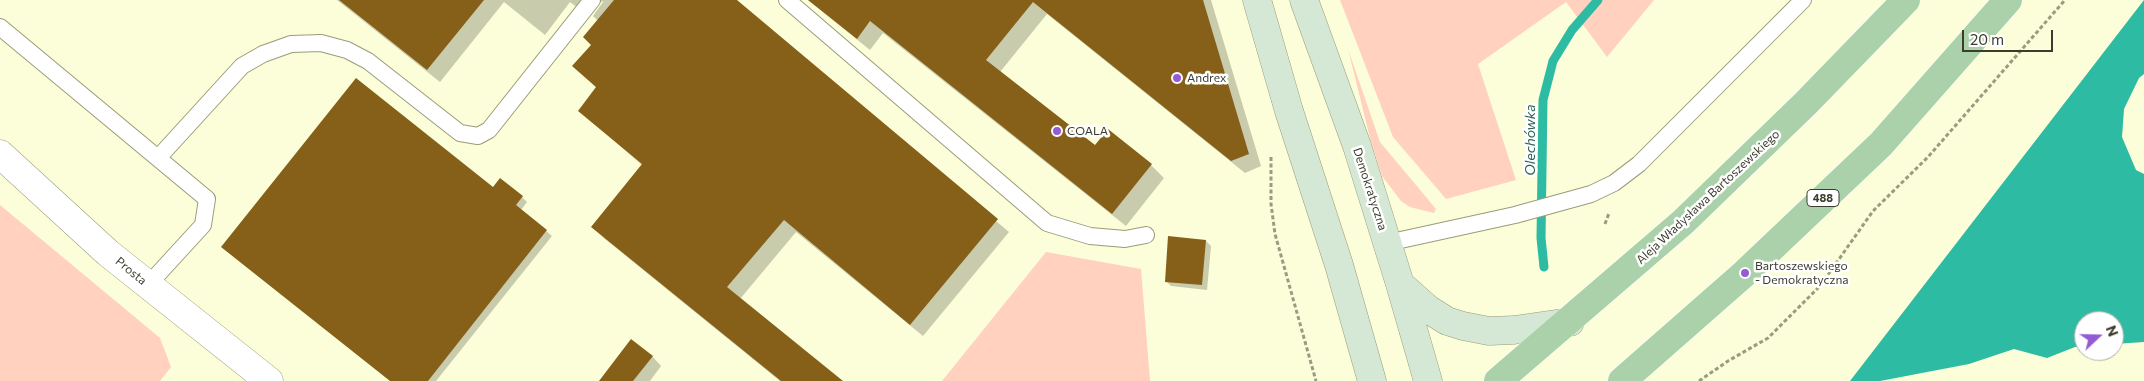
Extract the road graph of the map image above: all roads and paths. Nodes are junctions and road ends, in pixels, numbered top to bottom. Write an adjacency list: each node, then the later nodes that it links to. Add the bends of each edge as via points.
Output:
1 (592, 0): 12 (lane, via 489,130 478,136 460,133 368,61 347,50 321,43 291,44 262,54 242,66)
2 (787, 0): 15 (lane, via 1047,223 1090,236 1125,239)
3 (1257, 0): 22 (street)
4 (1304, 0): 16 (street, Demokratyczna)
5 (1803, 0): 16 (lane, via 1628,174 1591,194 1515,215)
6 (1906, 0): 19 (main road, Aleja Władysława Bartoszewskiego, via 1730,178)
7 (2008, 0): 25 (main road, 488, via 1881,144 1745,273)
8 (2065, 0): 26 (path, via 1928,156 1873,211 1820,286 1768,338)
9 (0, 27): 12 (lane)
10 (0, 154): 18 (street, Prosta, via 108,253)
11 (1271, 156): 21 (path, via 1275,234)
12 (158, 158): 18 (lane, via 207,199 203,225)
13 (1611, 208): 14 (path)
14 (1605, 224)
15 (1146, 235)
16 (1387, 243): 17 (street, Demokratyczna)
17 (1400, 284): 19 (street, via 1428,309 1463,326 1489,331); 23 (street, Demokratyczna)
18 (148, 285): 20 (street, Prosta)
19 (1570, 322): 24 (main road, Aleja Władysława Bartoszewskiego)
20 (269, 381)
21 (1316, 381)
22 (1372, 381)
23 (1428, 381)
24 (1498, 381)
25 (1622, 381)
26 (1700, 381)

